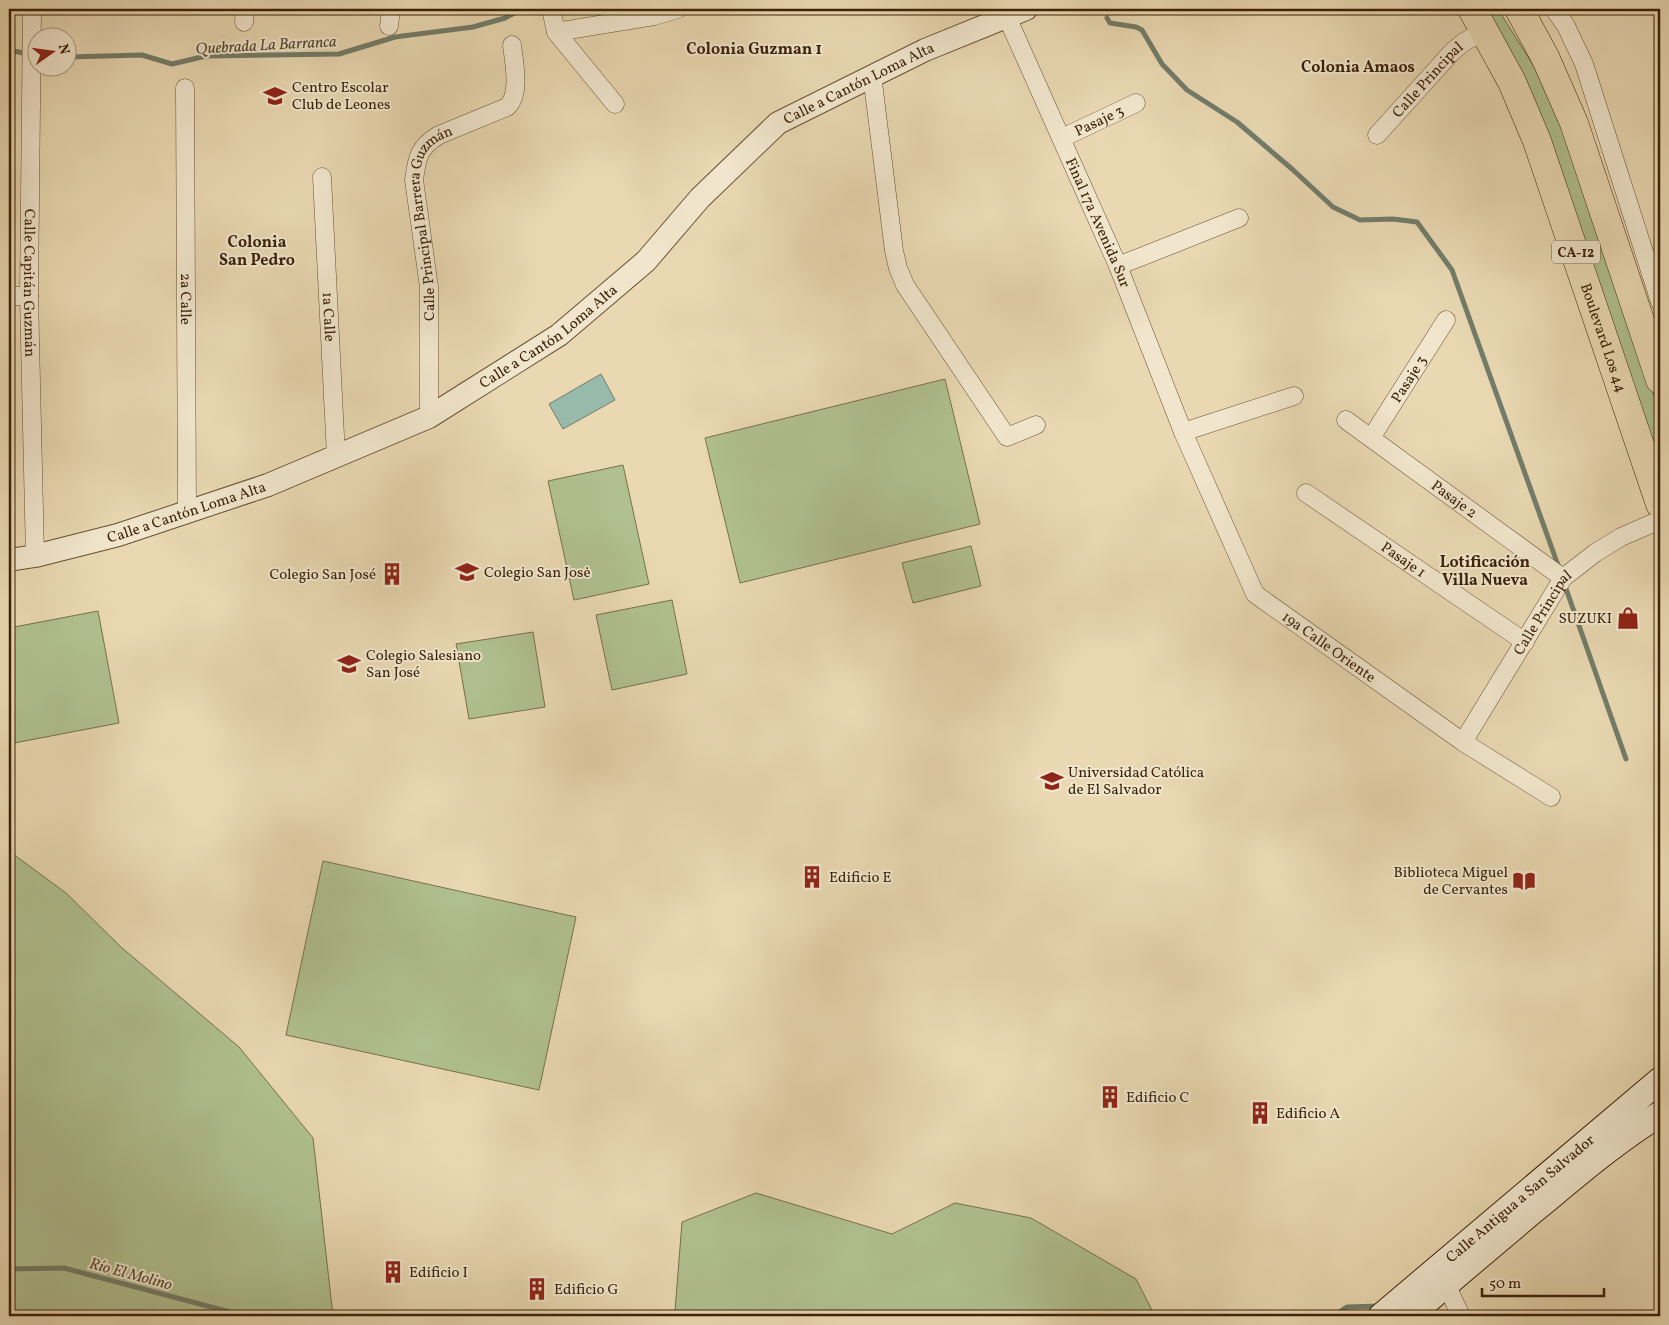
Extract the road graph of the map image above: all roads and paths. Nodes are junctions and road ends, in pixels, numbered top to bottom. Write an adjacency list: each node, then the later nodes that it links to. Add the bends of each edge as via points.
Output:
1 (32, 9): 22 (street, Calle Capitán Guzmán)
2 (551, 9): 9 (street)
3 (678, 9): 9 (street)
4 (1502, 9): 12 (highway, via 1540,68)
5 (1519, 9): 12 (highway, CA-12)
6 (1554, 9): 23 (street, via 1584,64)
7 (1017, 13): 11 (street, Calle a Cantón Loma Alta); 17 (street, Final 17a Avenida Sur)
8 (1479, 16): 16 (street, Calle Principal, via 1464,42); 34 (highway, Boulevard Los 44 / CA-12, via 1537,141)
9 (556, 32): 15 (street)
10 (512, 45): 27 (street, Calle Principal Barrera Guzmán, via 516,89 512,104 430,140 418,154 414,180 429,287)
11 (872, 75): 27 (street, Calle a Cantón Loma Alta, via 778,123 700,198 646,261 559,335); 29 (street, via 894,251 905,285 1006,437)
12 (1558, 83): 25 (highway, CA-12)
13 (185, 88): 35 (street, 2a Calle)
14 (1136, 103): 17 (street, Pasaje 3)
15 (615, 104)
16 (1377, 135)
17 (1062, 138): 20 (street, Final 17a Avenida Sur)
18 (322, 177): 32 (street, 1a Calle)
19 (1239, 218): 20 (street)
20 (1118, 266): 30 (street, Final 17a Avenida Sur)
21 (9, 296): 22 (street)
22 (29, 296): 37 (street, Calle Capitán Guzmán)
23 (1660, 302)
24 (1446, 320): 31 (street, Pasaje 3)
25 (1660, 380)
26 (1294, 396): 30 (street)
27 (429, 417): 32 (street, Calle a Cantón Loma Alta)
28 (1346, 420): 31 (street, Pasaje 2)
29 (1036, 425)
30 (1184, 432): 41 (street, 19a Calle Oriente, via 1254,594)
31 (1371, 438): 39 (street, Pasaje 2)
32 (336, 456): 35 (street, Calle a Cantón Loma Alta, via 268,485)
33 (1306, 493): 40 (street, Pasaje 1)
34 (1660, 504)
35 (187, 511): 37 (street, Calle a Cantón Loma Alta, via 118,535)
36 (1660, 520): 39 (street, Calle Principal, via 1621,537)
37 (35, 556): 38 (street, Calle a Cantón Loma Alta)
38 (9, 560)
39 (1563, 578): 40 (street, Calle Principal)
40 (1525, 642): 41 (street, Calle Principal)
41 (1463, 742): 42 (street, 19a Calle Oriente)
42 (1551, 797)
43 (1660, 1080): 48 (main road, Calle Antigua a San Salvador)
44 (1660, 1102): 46 (main road)
45 (1660, 1114): 46 (main road, Calle Antigua a San Salvador)
46 (1636, 1129): 47 (main road, Calle Antigua a San Salvador, via 1594,1160)
47 (1446, 1284): 49 (main road, Calle Antigua a San Salvador); 50 (street)
48 (1381, 1316)
49 (1410, 1316)
50 (1461, 1316)

